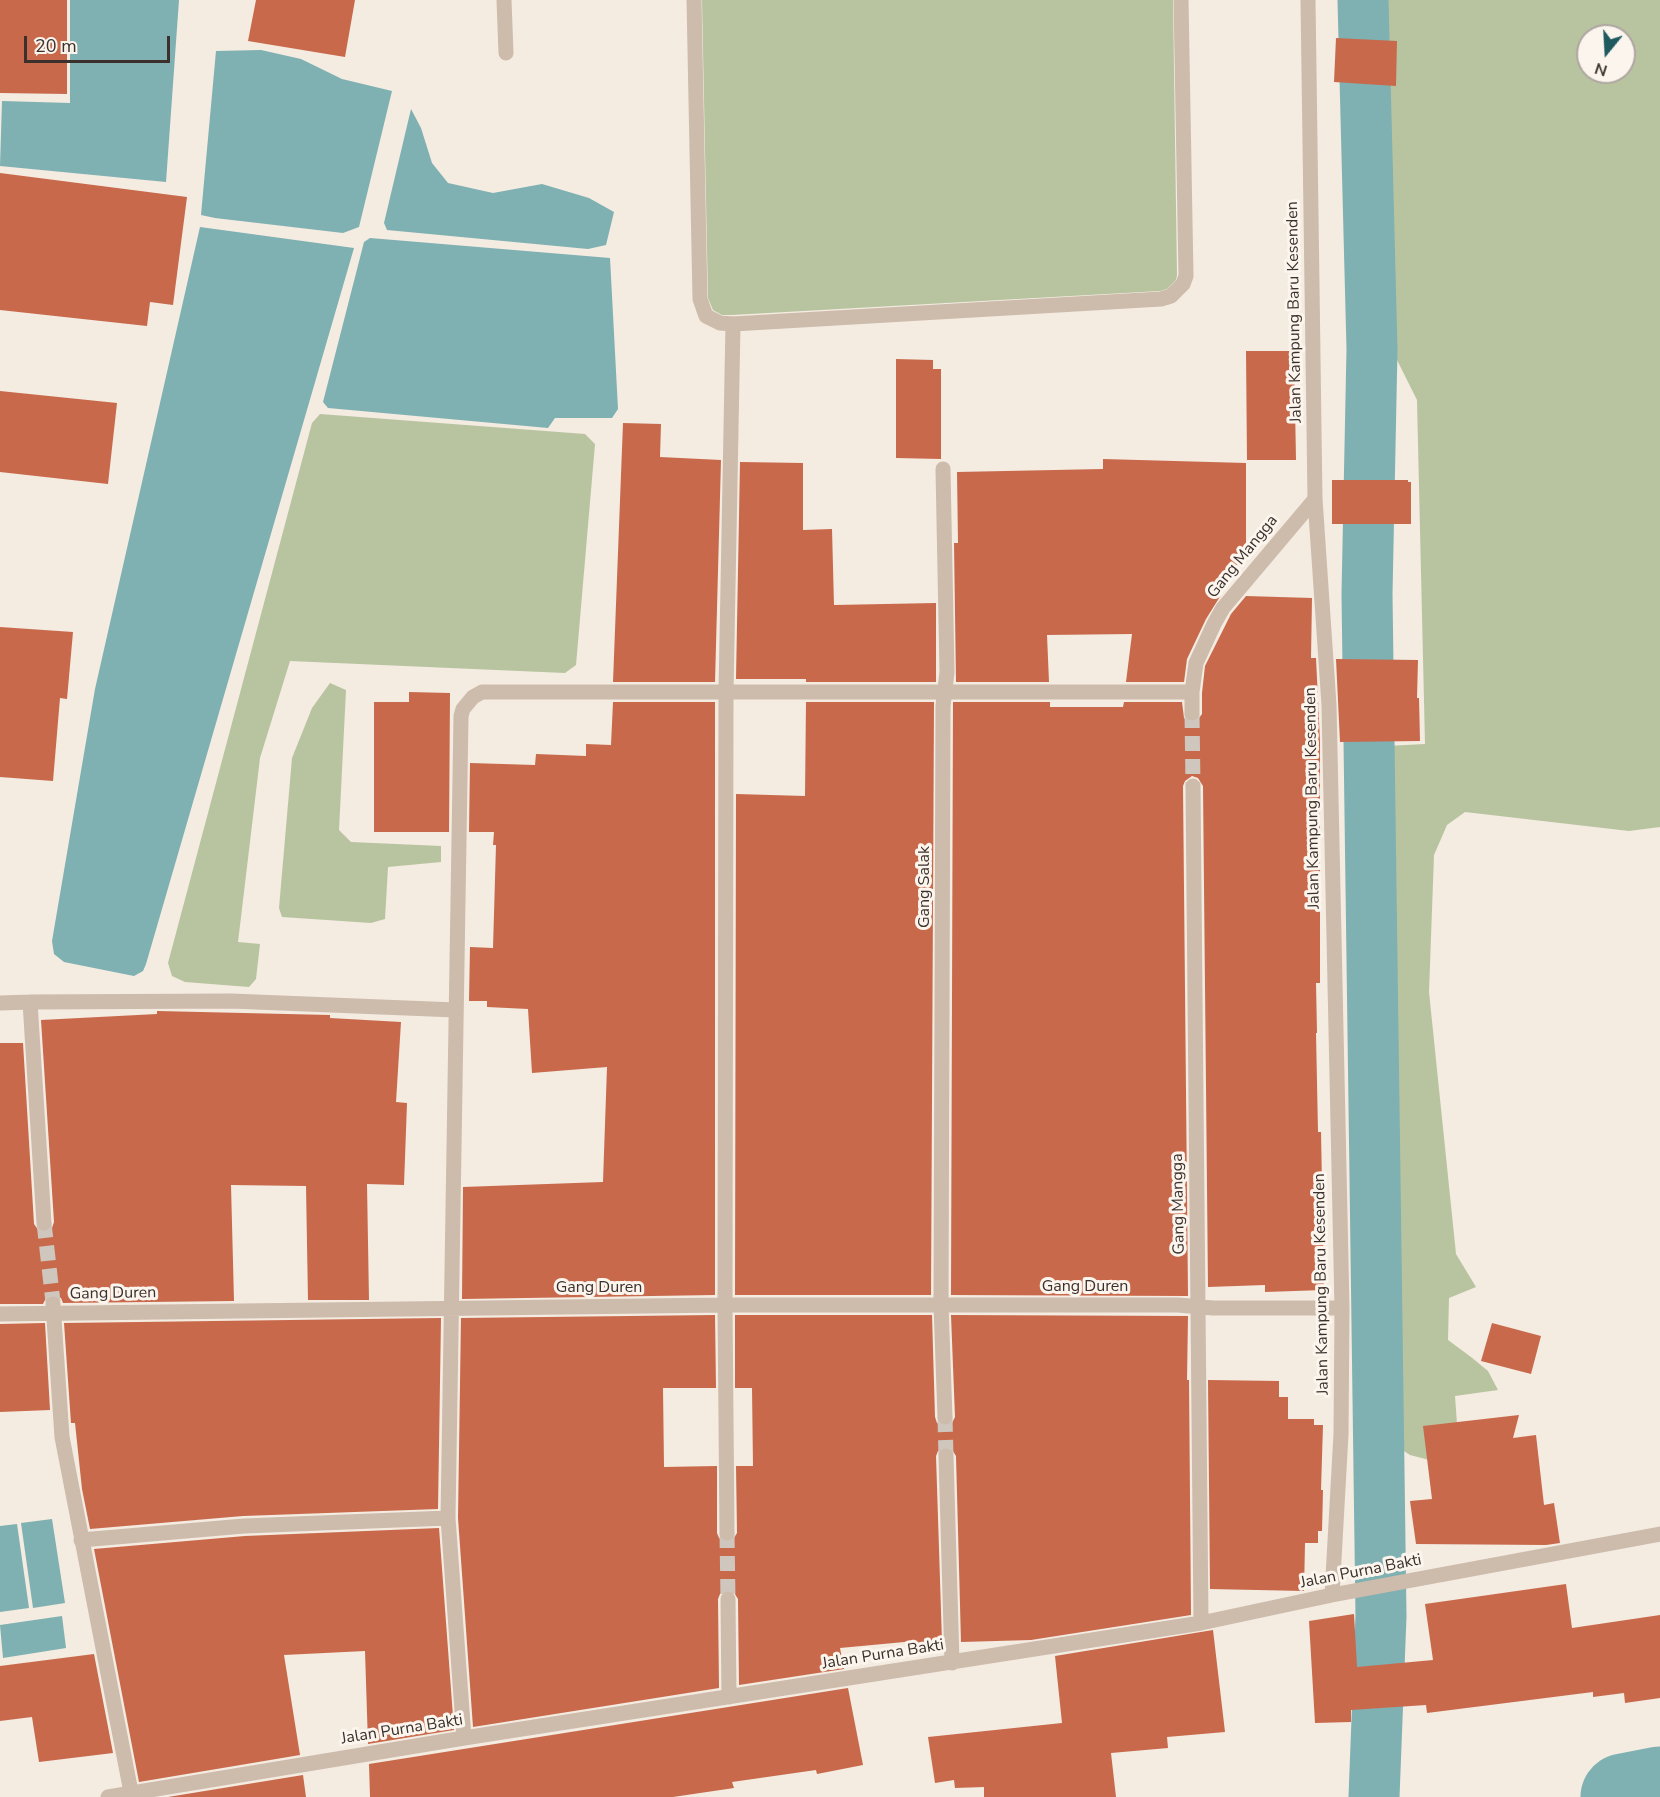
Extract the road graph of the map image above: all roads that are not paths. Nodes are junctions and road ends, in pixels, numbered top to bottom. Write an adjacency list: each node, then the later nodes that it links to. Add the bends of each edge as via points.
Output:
1 (504, 0): 5 (street)
2 (694, 0): 6 (street, via 700,299 706,316)
3 (1181, 0): 6 (street, via 1186,276 1171,296)
4 (1308, 0): 8 (street, Jalan Kampung Baru Kesenden)
5 (507, 53)
6 (733, 324): 9 (street)
7 (943, 470): 11 (street, Gang Salak)
8 (1316, 498): 10 (street, Gang Mangga, via 1223,609 1196,663); 23 (street, Jalan Kampung Baru Kesenden, via 1329,705)
9 (726, 691): 11 (street); 16 (street, via 482,692 472,697 461,716); 18 (street)
10 (1192, 692): 11 (street); 12 (street, Gang Mangga)
11 (945, 693): 19 (street, Gang Salak)
12 (1192, 713)
13 (1193, 786): 20 (street, Gang Mangga)
14 (30, 1002): 15 (street); 16 (street, via 231,1001); 17 (street)
15 (0, 1003)
16 (456, 1010): 22 (street)
17 (44, 1223)
18 (725, 1305): 19 (street, Gang Duren); 22 (street, Gang Duren); 28 (street)
19 (941, 1305): 20 (street, Gang Duren); 25 (street, Gang Salak)
20 (1198, 1306): 23 (street, Gang Duren); 33 (street, Gang Mangga)
21 (53, 1307): 22 (street, Gang Duren); 24 (street, Gang Duren); 30 (street, via 62,1437)
22 (452, 1308): 27 (street)
23 (1342, 1308): 31 (street, Jalan Kampung Baru Kesenden, via 1341,1434)
24 (0, 1314)
25 (945, 1417)
26 (946, 1456): 34 (street)
27 (448, 1518): 30 (street, via 244,1526); 36 (street)
28 (728, 1533)
29 (1660, 1534): 31 (street, Jalan Purna Bakti)
30 (81, 1540): 37 (street)
31 (1332, 1595): 33 (street, Jalan Purna Bakti)
32 (728, 1599): 35 (street)
33 (1201, 1623): 34 (street, Jalan Purna Bakti)
34 (952, 1663): 35 (street, Jalan Purna Bakti)
35 (729, 1697): 36 (street, Jalan Purna Bakti)
36 (464, 1738): 37 (street, Jalan Purna Bakti)
37 (131, 1792): 38 (street, Jalan Purna Bakti)
38 (108, 1797)

